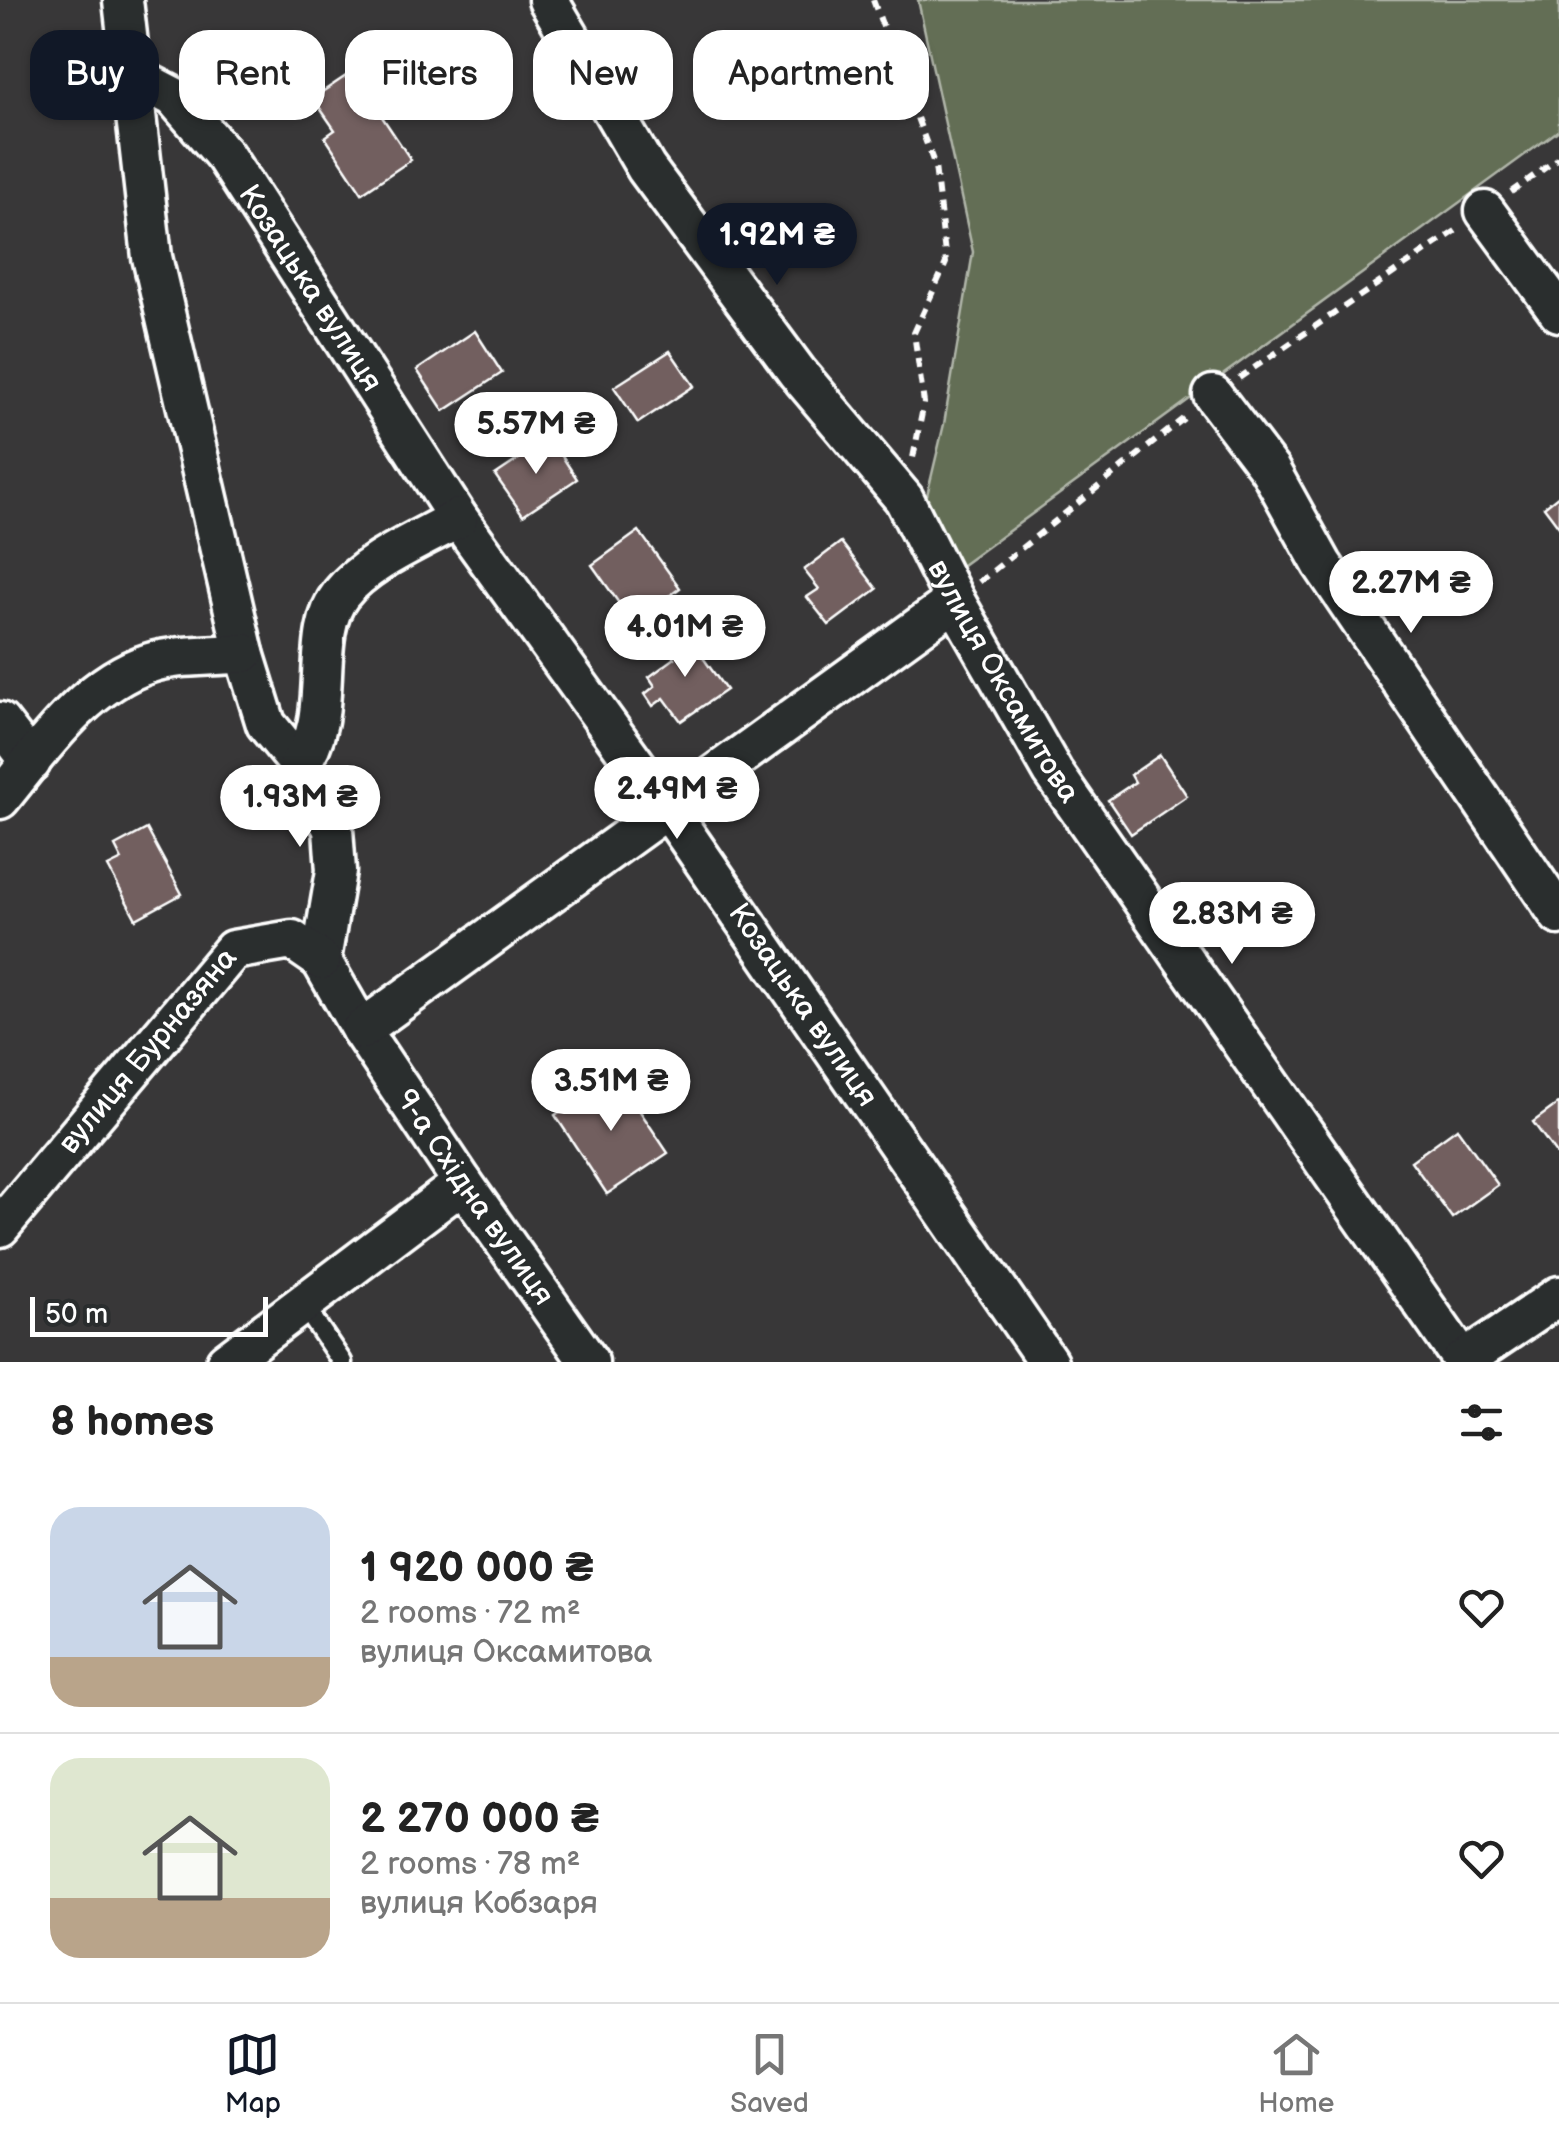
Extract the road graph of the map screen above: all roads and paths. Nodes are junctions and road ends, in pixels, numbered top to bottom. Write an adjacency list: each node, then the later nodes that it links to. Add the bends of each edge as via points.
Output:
1 (123, 0): 4 (street)
2 (548, 0): 11 (street, вулиця Оксамитова, via 646,168 798,372)
3 (873, 0): 11 (path, via 935,166 946,263 914,333 924,403)
4 (126, 30)
5 (159, 89): 12 (street, Козацька вулиця, via 174,97 225,156)
6 (136, 120): 14 (street, via 152,257)
7 (1559, 158): 8 (path)
8 (1485, 211): 9 (street); 10 (path)
9 (1559, 312)
10 (1213, 395): 13 (path); 20 (street, via 1270,470 1322,564)
11 (904, 499): 13 (street, вулиця Оксамитова)
12 (458, 518): 17 (street, via 359,576 339,596 314,746); 19 (street, Козацька вулиця)
13 (955, 601): 19 (street); 27 (street, вулиця Оксамитова, via 1053,772)
14 (244, 654): 16 (street, via 154,661 120,674); 17 (street, via 266,724)
15 (0, 722): 16 (street)
16 (30, 762): 18 (street)
17 (299, 764): 21 (street, via 332,829 336,871)
18 (0, 799)
19 (666, 808): 22 (street); 31 (street, Козацька вулиця)
20 (1559, 915)
21 (321, 960): 22 (street, 9-а Східна вулиця); 24 (street, вулиця Бурназяна, via 292,940 233,950)
22 (361, 1030): 23 (street, 9-а Східна вулиця)
23 (462, 1184): 26 (street); 30 (street, 9-а Східна вулиця)
24 (0, 1227)
25 (1559, 1296): 27 (street)
26 (303, 1304): 28 (street); 29 (lane)
27 (1462, 1361)
28 (226, 1362)
29 (342, 1362)
30 (589, 1362)
31 (1048, 1362)

